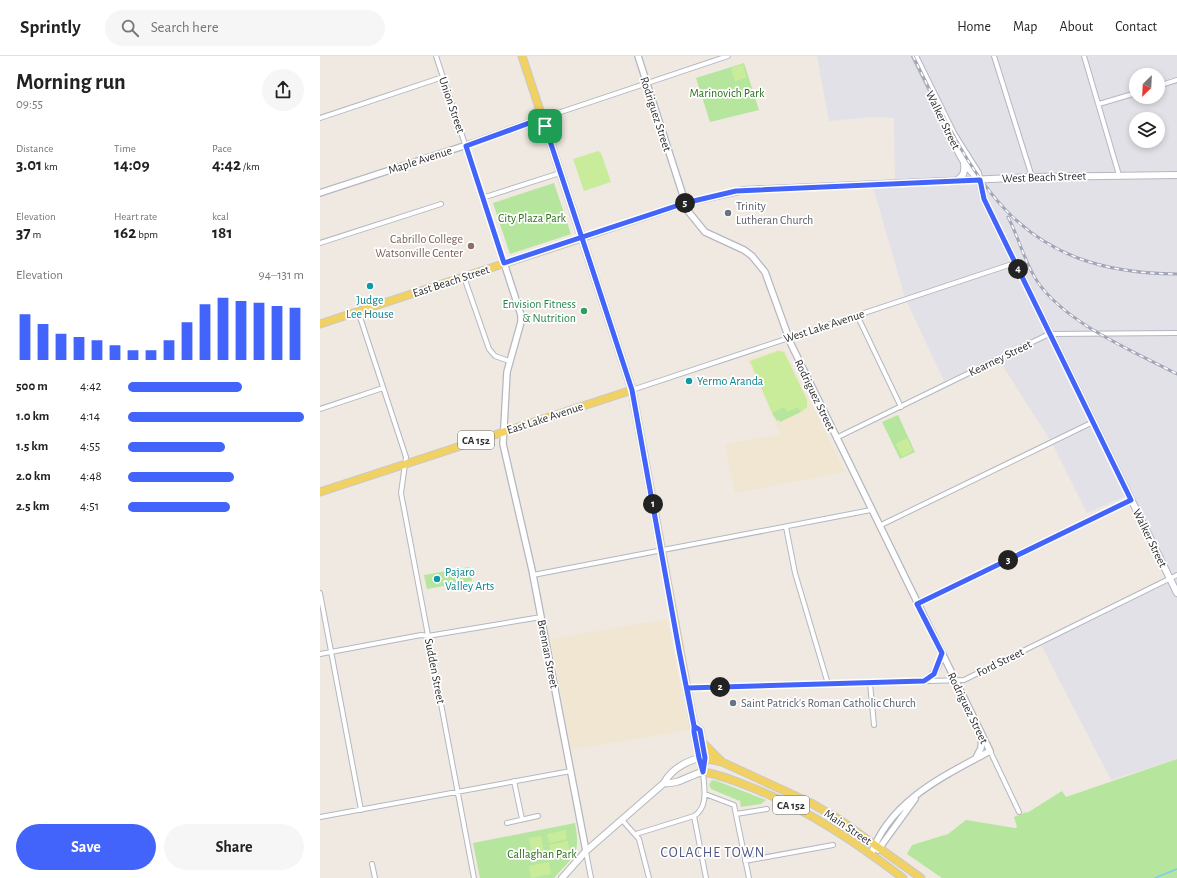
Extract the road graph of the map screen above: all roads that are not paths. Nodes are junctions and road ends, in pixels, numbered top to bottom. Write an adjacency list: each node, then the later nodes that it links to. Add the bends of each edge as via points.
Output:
1 (436, 56): 9 (street, Union Street)
2 (522, 56): 16 (main road)
3 (638, 56): 11 (street, Rodriguez Street)
4 (728, 56): 11 (street)
5 (911, 56): 18 (main road, Walker Street)
6 (915, 56): 23 (main road, Walker Street, via 954,135)
7 (994, 56): 22 (street)
8 (1084, 56): 14 (street)
9 (443, 77): 15 (street); 17 (street, Union Street)
10 (1177, 80): 12 (street)
11 (646, 83): 16 (street); 27 (street, Rodriguez Street)
12 (1165, 84)
13 (1129, 95): 14 (street)
14 (1099, 104): 21 (street)
15 (320, 118)
16 (543, 118): 17 (street, Maple Avenue); 19 (main road)
17 (466, 146): 25 (street, Maple Avenue); 26 (street, Union Street)
18 (964, 163): 23 (main road, Walker Street); 24 (main road, via 964,174)
19 (560, 173): 26 (street); 29 (main road)
20 (1177, 174): 21 (main road, West Beach Street)
21 (1119, 175): 22 (main road, West Beach Street)
22 (1032, 177): 23 (main road, West Beach Street)
23 (980, 180): 24 (main road, West Beach Street); 32 (main road, Walker Street, via 984,199)
24 (955, 181): 27 (main road, West Beach Street, via 744,190)
25 (320, 194)
26 (482, 198): 31 (street, Union Street)
27 (685, 203): 29 (main road, West Beach Street); 39 (street, Rodriguez Street, via 692,217 705,232 744,250 760,264)
28 (441, 204): 30 (street)
29 (582, 238): 31 (main road, East Beach Street); 42 (main road)
30 (320, 243)
31 (504, 263): 33 (main road, East Beach Street); 40 (street, Union Street, via 521,315 521,326)
32 (1015, 264): 35 (street, West Lake Avenue); 38 (main road, Walker Street)
33 (464, 277): 34 (main road, East Beach Street); 40 (street, via 489,349 495,356)
34 (358, 312): 36 (main road, East Beach Street); 41 (street)
35 (857, 315): 39 (street, West Lake Avenue); 43 (street)
36 (320, 324)
37 (1177, 333): 38 (street, Kearney Street)
38 (1049, 334): 43 (street, Kearney Street); 45 (main road, Walker Street)
39 (788, 338): 42 (street, West Lake Avenue); 47 (street, Rodriguez Street)
40 (509, 361): 46 (street, Union Street)
41 (383, 388): 44 (street); 48 (street, via 406,456)
42 (632, 390): 46 (main road, East Lake Avenue / CA 152); 54 (main road)
43 (901, 407): 47 (street, Kearney Street)
44 (320, 409)
45 (1093, 422): 50 (main road, Walker Street); 52 (street)
46 (503, 432): 48 (main road, East Lake Avenue / CA 152); 55 (street, Brennan Street, via 503,444)
47 (836, 438): 51 (street, Rodriguez Street)
48 (406, 464): 49 (main road, East Lake Avenue / CA 152); 62 (street, Sudden Street, via 401,493)
49 (320, 492)
50 (1131, 500): 57 (main road, Walker Street); 60 (street)
51 (871, 510): 52 (street, Rodriguez Street); 53 (street)
52 (879, 526): 60 (street, Rodriguez Street)
53 (786, 527): 54 (street); 69 (street, via 795,573)
54 (662, 550): 55 (street); 70 (main road)
55 (533, 574): 61 (street, Brennan Street)
56 (1177, 575): 57 (street, Ford Street)
57 (1170, 579): 59 (main road, Walker Street); 67 (street, Ford Street, via 964,680)
58 (320, 592): 63 (street)
59 (1177, 593)
60 (917, 604): 64 (street, Rodriguez Street)
61 (541, 617): 62 (street); 79 (street, Brennan Street)
62 (428, 636): 63 (street, via 420,635); 83 (street, Sudden Street)
63 (331, 652): 65 (street); 86 (street)
64 (942, 653): 66 (street, via 934,674); 67 (street, Rodriguez Street)
65 (320, 654)
66 (924, 681): 67 (street, Ford Street); 68 (street, Ford Street)
67 (955, 681): 73 (street, Rodriguez Street)
68 (870, 683): 69 (street, Ford Street); 71 (street)
69 (828, 684): 70 (street, Ford Street)
70 (687, 688): 72 (main road)
71 (874, 724)
72 (694, 726): 74 (main road, via 700,730); 76 (main road)
73 (982, 735): 75 (street, Rodriguez Street); 77 (street, via 981,748)
74 (703, 743): 76 (main road); 78 (main road)
75 (990, 751): 77 (street, Rodriguez Street); 87 (street, Rodriguez Street)
76 (702, 758): 78 (main road, Main Street / CA 152); 80 (main road); 82 (main road, via 686,762 666,778)
77 (976, 759): 97 (street, Rodriguez Street, via 934,781 905,804)
78 (722, 762): 97 (main road, Main Street / CA 152, via 811,804 840,820)
79 (571, 771): 81 (street); 98 (street, Brennan Street)
80 (703, 772): 82 (main road, via 692,774 673,784); 84 (street); 99 (main road, Main Street / CA 152, via 732,779 805,812)
81 (514, 781): 83 (street); 92 (street)
82 (664, 783): 93 (main road)
83 (458, 792): 86 (street); 103 (street, Sudden Street)
84 (705, 794): 88 (street, via 734,805); 90 (street, via 702,808)
85 (767, 809): 88 (street)
86 (361, 810): 91 (street)
87 (1019, 812)
88 (736, 814): 100 (street)
89 (538, 816): 92 (street)
90 (694, 816): 95 (street); 107 (street)
91 (320, 818)
92 (522, 820): 94 (street)
93 (622, 820): 95 (street); 98 (main road)
94 (507, 822)
95 (636, 834): 106 (street)
96 (834, 845): 100 (street)
97 (877, 847): 99 (street, Rodriguez Street); 110 (main road, Main Street / CA 152)
98 (586, 851): 104 (main road); 105 (street, Brennan Street)
99 (872, 855): 109 (main road, Main Street / CA 152)
100 (746, 861): 108 (street)
101 (372, 864): 102 (street)
102 (375, 878)
103 (474, 878)
104 (562, 878)
105 (591, 878)
106 (649, 878)
107 (706, 878)
108 (749, 878)
109 (903, 878)
110 (920, 878)

